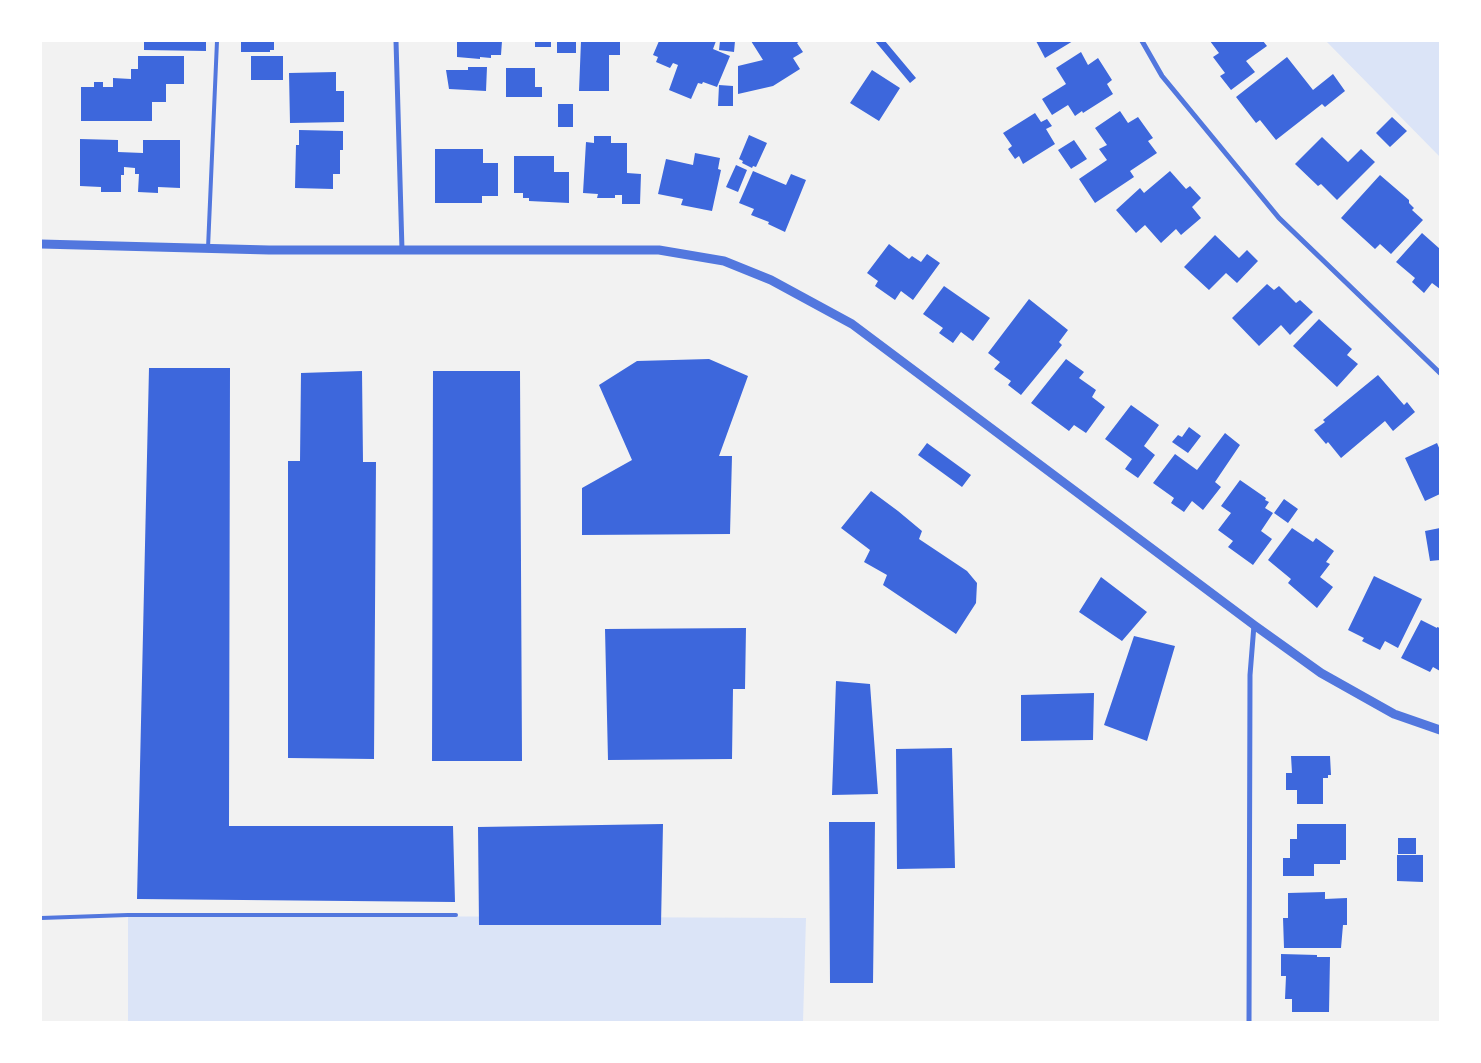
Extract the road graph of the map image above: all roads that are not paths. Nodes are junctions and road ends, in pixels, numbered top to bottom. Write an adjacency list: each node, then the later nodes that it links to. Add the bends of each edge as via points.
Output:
1 (217, 41): 5 (lane)
2 (396, 41): 6 (street)
3 (1142, 41): 7 (street, via 1162,76 1279,218)
4 (41, 244): 5 (street)
5 (208, 248): 6 (street)
6 (402, 250): 8 (street, via 659,250 724,261 771,280 852,324)
7 (1440, 373)
8 (1254, 625): 9 (street, via 1321,673 1394,714); 12 (street, via 1250,675)
9 (1440, 730)
10 (456, 915): 11 (lane)
11 (41, 918)
12 (1249, 1022)

